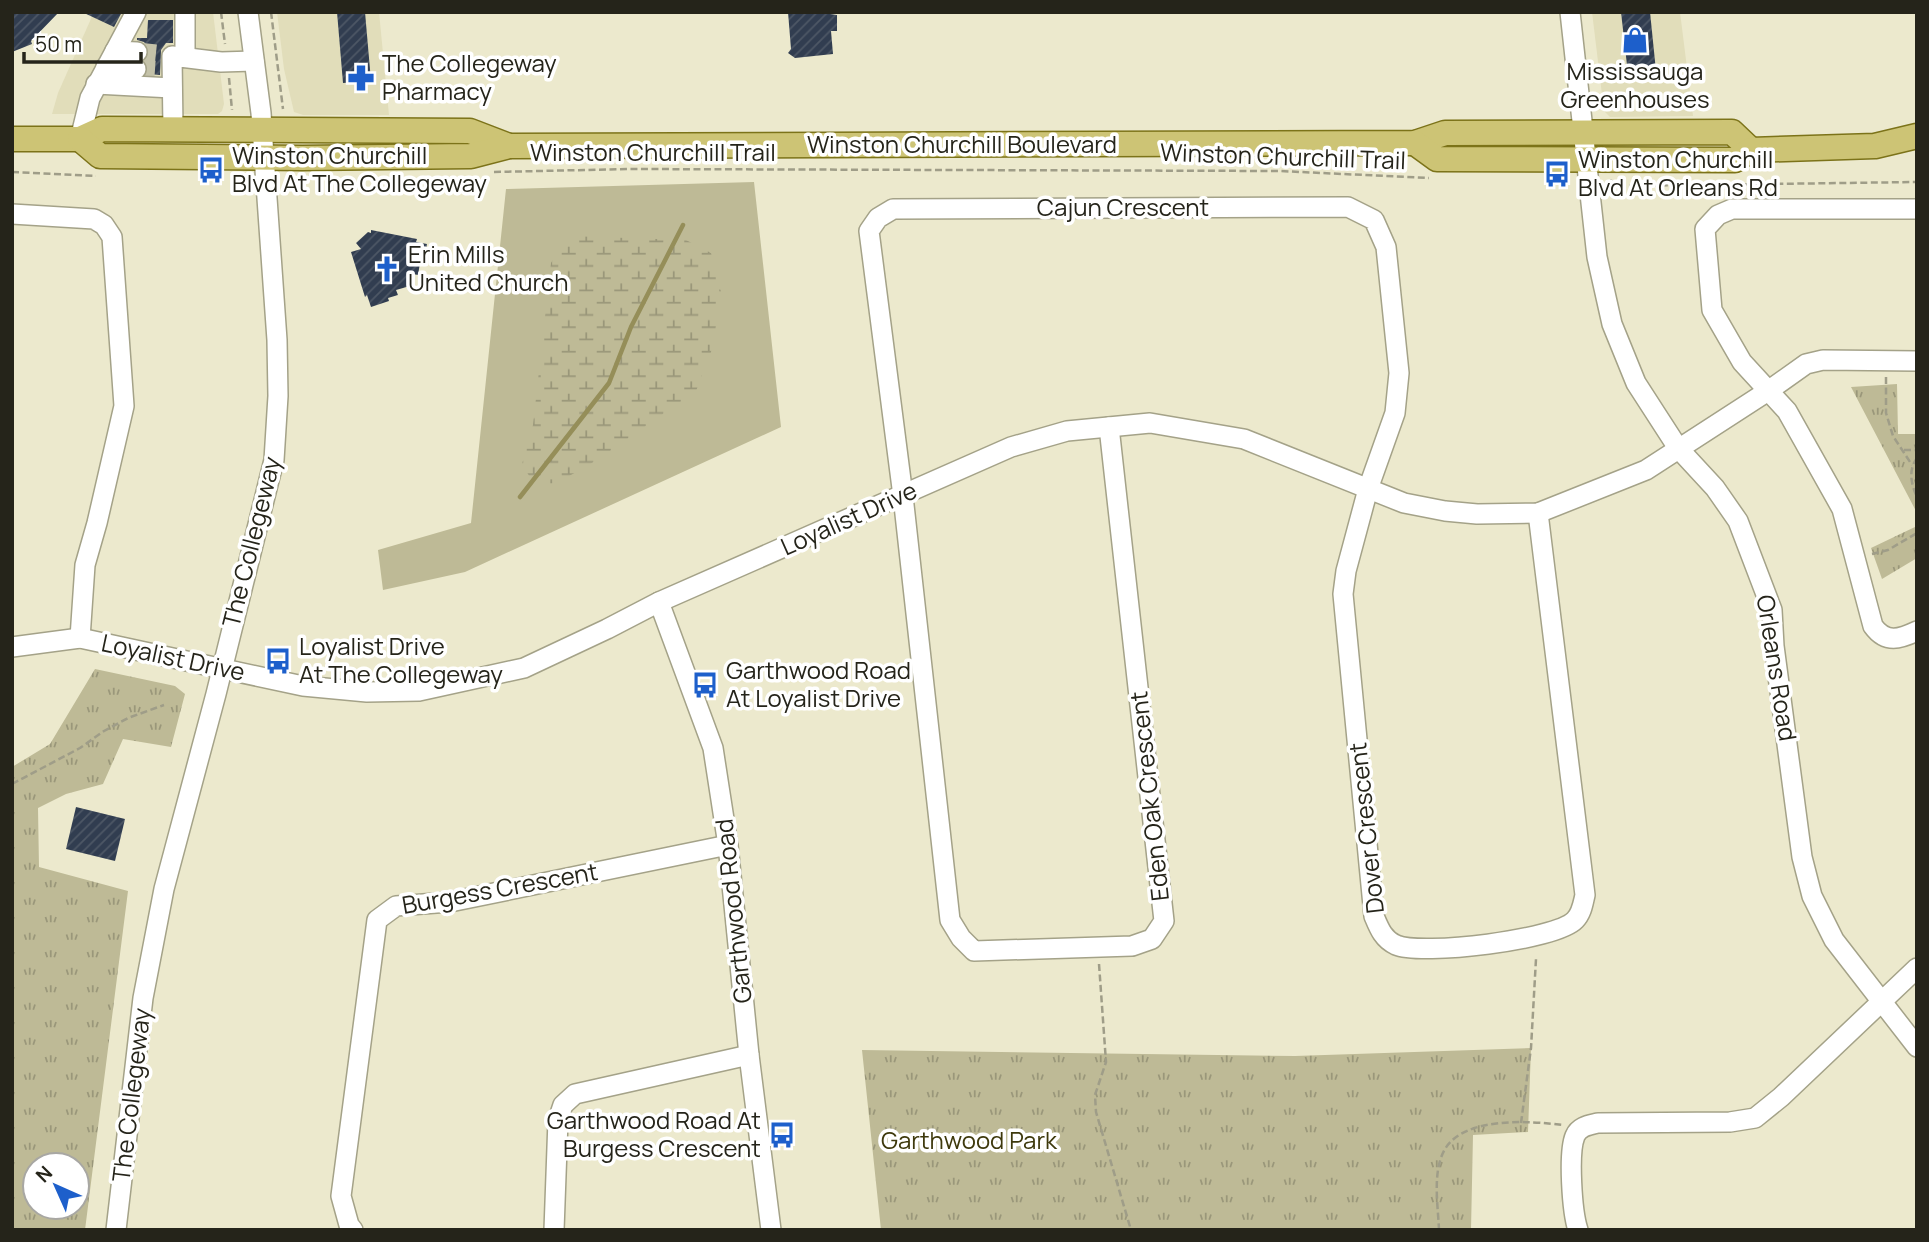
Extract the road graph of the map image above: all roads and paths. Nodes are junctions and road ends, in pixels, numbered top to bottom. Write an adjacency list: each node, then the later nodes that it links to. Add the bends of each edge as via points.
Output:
1 (136, 12): 6 (street)
2 (186, 12): 9 (street)
3 (248, 12): 8 (street, The Collegeway)
4 (271, 12): 11 (path)
5 (1570, 12): 14 (street, Orleans Road)
6 (110, 59): 7 (street); 10 (street)
7 (136, 61)
8 (254, 61): 9 (street); 13 (street, The Collegeway)
9 (172, 66): 10 (street); 12 (street)
10 (96, 84): 17 (street)
11 (284, 114)
12 (173, 129): 13 (main road, Winston Churchill Boulevard); 17 (main road, Winston Churchill Boulevard, via 102,130)
13 (262, 130): 19 (main road, Winston Churchill Boulevard, via 470,131); 23 (street, The Collegeway)
14 (1584, 132): 18 (main road, Winston Churchill Boulevard, via 1445,133); 21 (main road, Winston Churchill Boulevard, via 1732,132); 24 (street, Orleans Road)
15 (1917, 136): 20 (main road, Winston Churchill Boulevard)
16 (12, 139): 17 (main road, Winston Churchill Boulevard)
17 (80, 139): 23 (main road, Winston Churchill Boulevard, via 100,156)
18 (1415, 144): 19 (main road, Winston Churchill Boulevard); 24 (main road, Winston Churchill Boulevard, via 1437,159)
19 (509, 146): 23 (main road, Winston Churchill Boulevard, via 471,156)
20 (1875, 146): 21 (main road, Winston Churchill Boulevard); 22 (main road, Winston Churchill Boulevard)
21 (1751, 150): 24 (main road, Winston Churchill Boulevard, via 1735,160)
22 (1917, 156)
23 (263, 158): 50 (street, The Collegeway, via 279,372 276,439 270,482)
24 (1587, 161): 35 (street, Orleans Road, via 1597,257 1612,324 1636,383)
25 (484, 172): 26 (path, Winston Churchill Trail, via 1265,171)
26 (1433, 178)
27 (1610, 180): 28 (path, via 1620,186)
28 (1917, 182)
29 (1917, 209): 33 (street, via 1732,209 1718,215 1705,229 1712,310 1742,362)
30 (12, 214): 48 (street, via 94,219 112,237 124,406 85,565)
31 (1887, 361): 32 (street, Loyalist Drive); 33 (street, Loyalist Drive, via 1806,364); 36 (path, via 1886,414 1893,436)
32 (1917, 361)
33 (1768, 391): 35 (street, Loyalist Drive); 45 (street, via 1787,411 1842,509)
34 (1109, 427): 40 (street, Loyalist Drive, via 1150,422 1244,439); 41 (street, Loyalist Drive, via 1067,431 1011,447); 54 (street, Eden Oak Crescent, via 1164,921 1152,939 1132,946)
35 (1678, 448): 43 (street, Loyalist Drive, via 1646,470); 57 (street, Orleans Road, via 1716,488 1738,521 1757,568 1772,610 1802,857 1812,897 1834,940)
36 (1904, 450): 37 (path); 39 (path)
37 (1917, 450)
38 (1917, 458): 39 (path)
39 (1912, 465): 42 (path)
40 (1368, 489): 41 (street, Cajun Crescent, via 1395,413 1399,373 1386,247 1374,220 1348,207 893,209 878,218 869,231); 43 (street, Loyalist Drive, via 1445,512); 43 (street, Dover Crescent, via 1343,594 1374,916 1381,933 1395,945 1408,948 1475,946 1537,937 1574,921 1582,908 1585,895)
41 (903, 496): 46 (street, Loyalist Drive); 54 (street, Eden Oak Crescent, via 950,920 974,951)
42 (1917, 497)
43 (1538, 513)
44 (1917, 533): 45 (path, via 1888,550)
45 (1855, 558): 47 (street, via 1878,633 1899,640)
46 (659, 602): 50 (street, Loyalist Drive, via 524,668 419,691 303,686); 53 (street, Garthwood Road, via 713,748)
47 (1917, 631)
48 (80, 638): 49 (street, Loyalist Drive); 50 (street, Loyalist Drive)
49 (12, 647)
50 (222, 668): 62 (street, The Collegeway, via 164,889 143,998)
51 (164, 705): 52 (path, via 104,730)
52 (12, 784)
53 (728, 845): 59 (street, Garthwood Road); 63 (street, Burgess Crescent, via 450,902 396,906 377,920 341,1196)
54 (1097, 947): 66 (path, via 1106,1062 1095,1095 1096,1112)
55 (1536, 959): 60 (path)
56 (1917, 968): 57 (street)
57 (1884, 1001): 58 (street, Orleans Road); 61 (street, via 1755,1118 1598,1123)
58 (1917, 1047)
59 (749, 1055): 64 (street, via 575,1094 563,1105 558,1120); 65 (street, Garthwood Road)
60 (1521, 1123): 61 (path); 67 (path, via 1475,1126 1457,1135 1444,1150 1438,1179)
61 (1580, 1129): 68 (street, via 1573,1145 1572,1186)
62 (116, 1230)
63 (353, 1230)
64 (554, 1230)
65 (771, 1230)
66 (1131, 1230)
67 (1439, 1230)
68 (1578, 1230)

